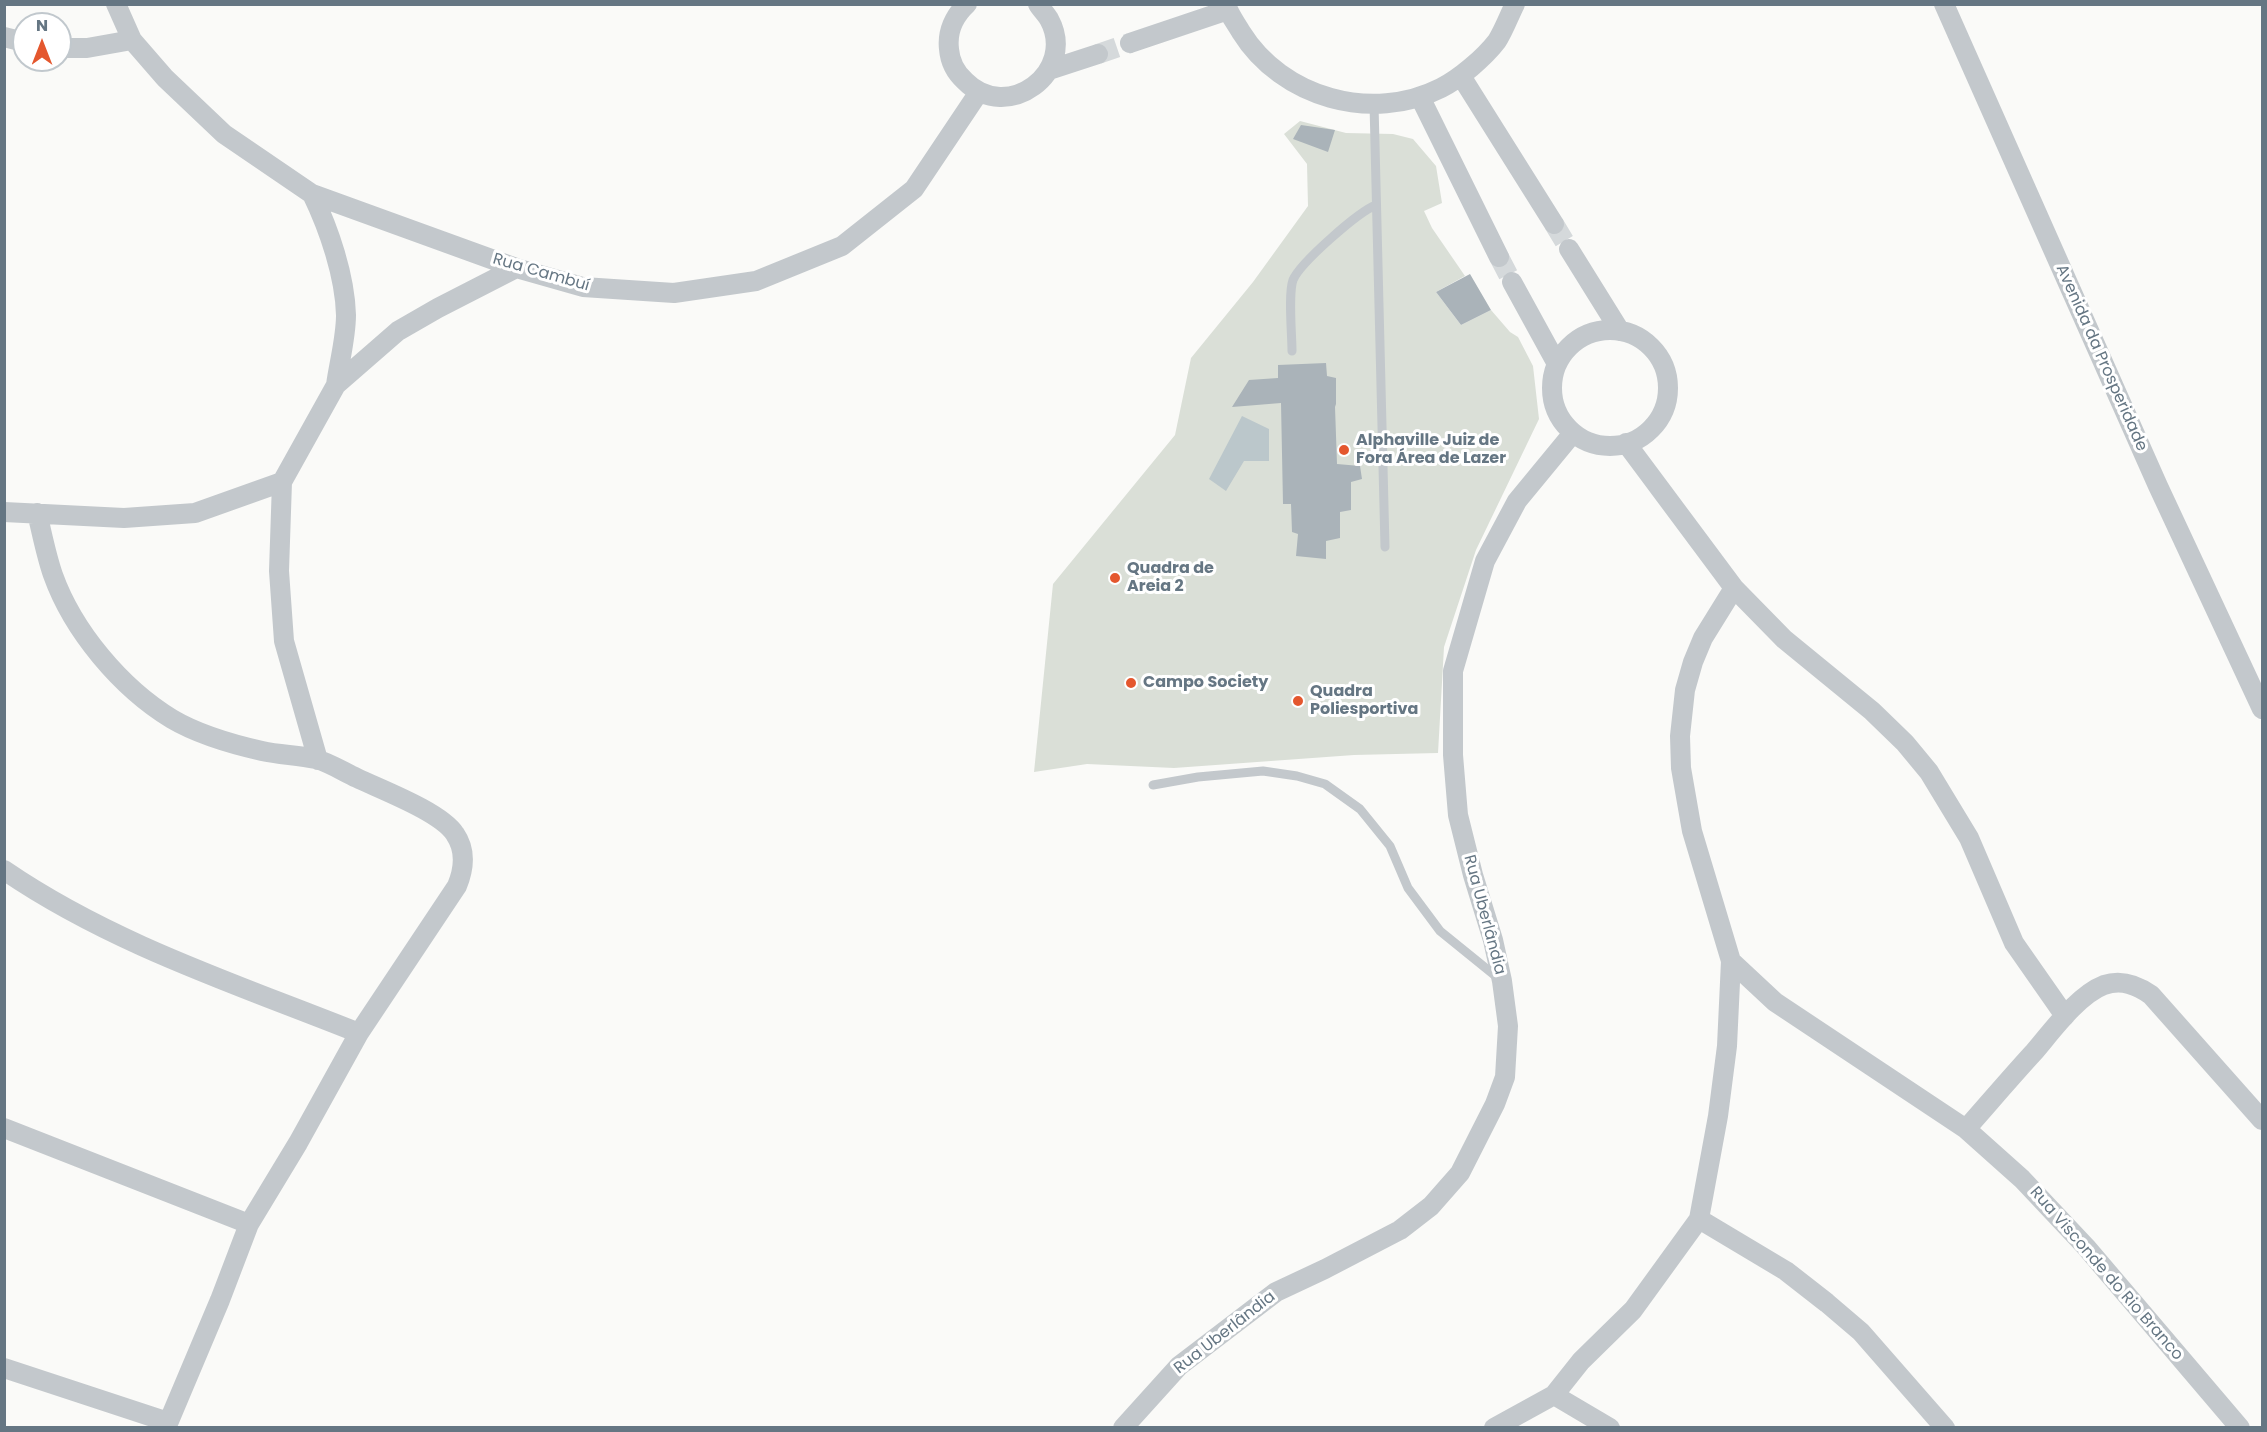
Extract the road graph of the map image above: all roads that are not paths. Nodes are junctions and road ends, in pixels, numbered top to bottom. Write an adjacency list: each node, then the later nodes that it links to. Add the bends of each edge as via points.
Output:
1 (116, 4): 7 (street, Rua Cambuí)
2 (967, 4): 13 (street, via 952,25 950,59 958,75)
3 (1515, 4): 12 (street, via 1496,41)
4 (1944, 4): 34 (street, Avenida da Prosperidade, via 2158,486)
5 (1038, 5): 11 (street, via 1055,36)
6 (1227, 7): 8 (street); 15 (street, via 1252,49 1287,80 1329,99)
7 (132, 40): 9 (street); 16 (street, Rua Cambuí, via 224,134)
8 (1130, 43)
9 (72, 48)
10 (1098, 54): 11 (street)
11 (1049, 70): 13 (street, via 1022,94 1004,98)
12 (1461, 76): 14 (street); 18 (street)
13 (979, 92): 21 (street, Rua Cambuí, via 914,189 842,246 756,281 674,293 584,287)
14 (1420, 97): 15 (street); 20 (street)
15 (1374, 104): 17 (lane)
16 (312, 194): 21 (street, Rua Cambuí); 26 (street, via 327,224 346,316)
17 (1376, 205): 24 (lane, via 1345,225 1293,280); 32 (lane)
18 (1554, 224)
19 (1569, 249): 23 (street)
20 (1499, 257)
21 (516, 268): 26 (street, via 398,331)
22 (1512, 282): 25 (street)
23 (1620, 331): 25 (street, via 1601,330 1583,336 1567,348); 28 (street, via 1654,349 1664,366 1668,385 1666,404 1658,421 1644,435)
24 (1292, 351)
25 (1557, 364): 27 (street, via 1552,382 1553,401 1560,418)
26 (336, 385): 29 (street)
27 (1573, 433): 28 (street, via 1608,446); 39 (street, Rua Uberlândia, via 1517,501 1485,561 1453,671 1458,815)
28 (1626, 444): 33 (street)
29 (282, 482): 31 (street, via 195,513 124,518); 35 (street, via 279,571 284,641)
30 (4, 512): 31 (street)
31 (37, 513): 35 (street, via 53,574 67,607 101,659 150,704 192,730 228,742)
32 (1385, 547)
33 (1734, 588): 38 (street, via 1693,662 1685,690 1680,736 1681,768 1692,831); 40 (street, via 1784,639 1872,711 1929,772 1969,838 2014,943)
34 (2262, 709)
35 (318, 760): 41 (street, via 447,824 462,851 463,866 457,886)
36 (1153, 784): 39 (lane, via 1263,771 1325,784 1360,809 1390,846 1408,888 1440,931)
37 (4, 870): 41 (street, via 97,925)
38 (1731, 961): 44 (street, Rua Visconde do Rio Branco, via 1775,1002); 45 (street, via 1727,1046)
39 (1502, 981): 51 (street, Rua Uberlândia, via 1508,1026 1505,1077 1460,1173 1431,1206 1400,1230 1276,1292 1179,1366)
40 (2065, 1016): 42 (street, via 2093,990 2103,986 2125,983 2139,987 2151,995); 44 (street)
41 (359, 1033): 46 (street)
42 (2262, 1120)
43 (4, 1128): 46 (street)
44 (1966, 1129): 54 (street, Rua Visconde do Rio Branco, via 2022,1179 2086,1247)
45 (1699, 1219): 48 (street, via 1633,1310 1581,1361); 50 (street, via 1786,1271 1827,1303 1861,1332)
46 (249, 1224): 49 (street)
47 (4, 1368): 49 (street)
48 (1554, 1395): 52 (street); 53 (street)
49 (167, 1425)
50 (1945, 1426)
51 (1123, 1428)
52 (1494, 1428)
53 (1610, 1428)
54 (2240, 1428)

